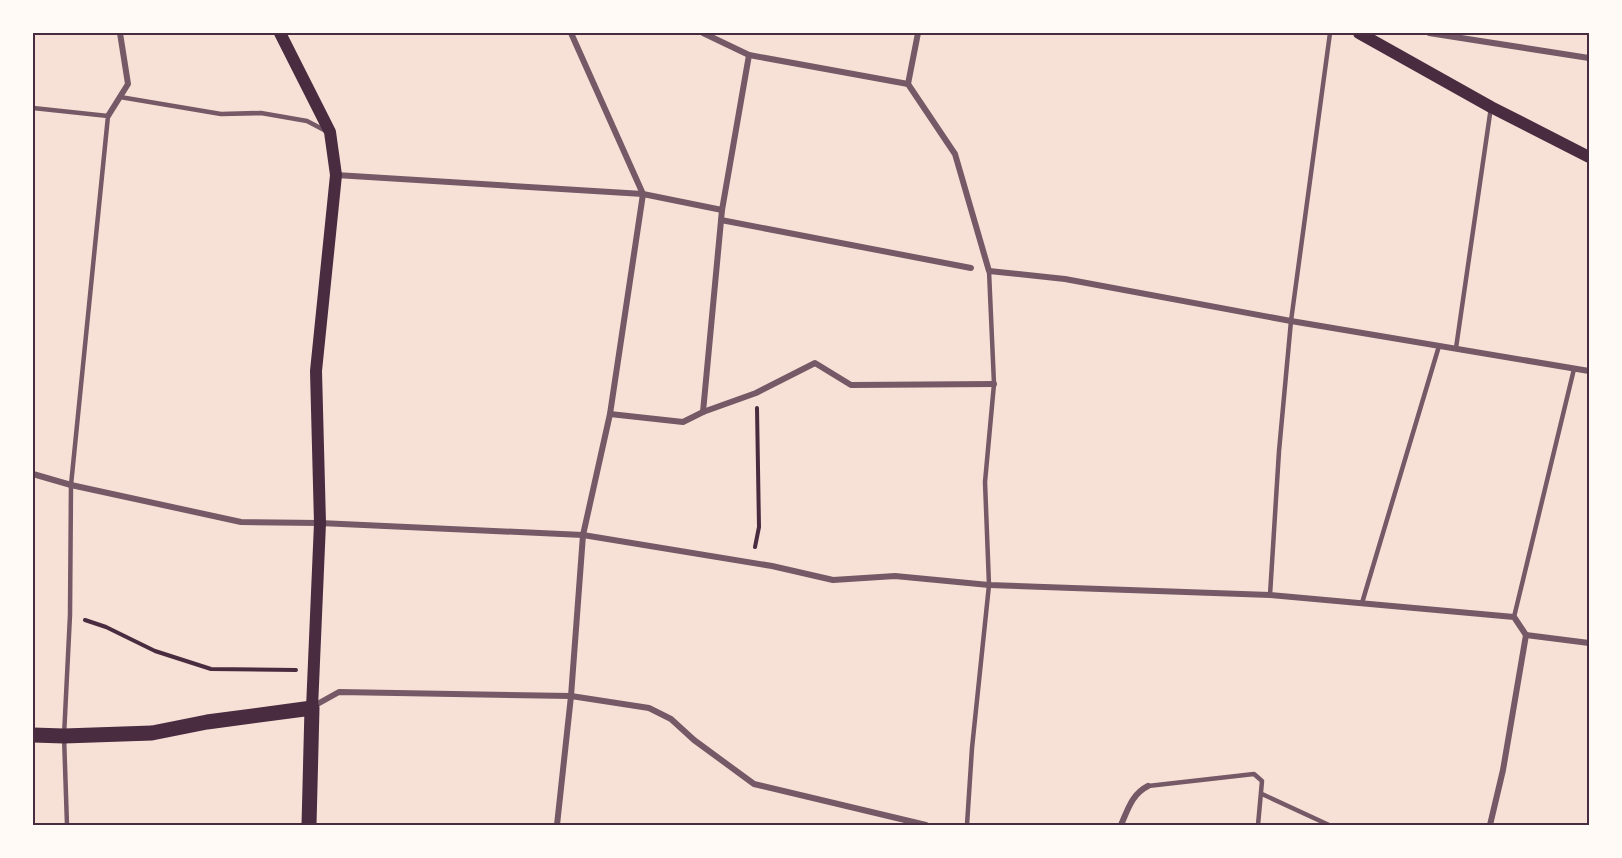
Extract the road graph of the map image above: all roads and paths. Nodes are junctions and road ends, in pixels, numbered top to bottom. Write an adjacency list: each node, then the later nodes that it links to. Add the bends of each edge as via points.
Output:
1 (120, 33): 12 (street, via 128,84)
2 (280, 33): 16 (main road)
3 (571, 33): 19 (street)
4 (703, 33): 9 (street)
5 (918, 33): 11 (street)
6 (1330, 33): 24 (lane)
7 (1359, 33): 13 (main road)
8 (1429, 33): 10 (street)
9 (749, 56): 11 (street); 20 (street)
10 (1589, 58)
11 (908, 84): 23 (street, via 955,154)
12 (120, 97): 15 (street); 16 (lane, via 221,114 261,113 307,121)
13 (1491, 107): 17 (main road); 26 (lane)
14 (33, 108): 15 (lane)
15 (108, 116): 34 (lane)
16 (330, 132): 18 (main road)
17 (1589, 157)
18 (336, 175): 19 (street); 35 (main road, via 316,371)
19 (643, 194): 20 (street); 32 (street)
20 (722, 210): 21 (street)
21 (721, 220): 22 (street); 31 (street)
22 (971, 267)
23 (989, 271): 24 (street, via 1065,279); 29 (lane)
24 (1291, 321): 25 (street); 39 (lane)
25 (1439, 346): 26 (street); 40 (lane)
26 (1456, 348): 27 (street)
27 (1574, 369): 28 (street); 42 (lane)
28 (1589, 371)
29 (993, 384): 30 (street, via 851,385 815,363); 38 (lane, via 986,482)
30 (756, 393): 31 (street); 37 (path, via 759,527)
31 (703, 412): 32 (street, via 683,422)
32 (610, 414): 36 (street)
33 (33, 474): 34 (street)
34 (71, 485): 35 (street, via 241,522); 41 (lane)
35 (320, 523): 36 (street); 45 (main road)
36 (583, 535): 37 (street); 46 (street)
37 (752, 563): 38 (street, via 834,580 895,576)
38 (989, 585): 39 (street); 56 (lane)
39 (1270, 595): 40 (street)
40 (1362, 603): 42 (street)
41 (70, 615): 45 (path, via 155,651 211,669); 49 (lane)
42 (1514, 617): 43 (street)
43 (1526, 635): 44 (street); 60 (street)
44 (1589, 643)
45 (315, 670): 47 (main road)
46 (571, 696): 47 (street, via 339,692); 54 (street); 55 (street, via 649,708 671,719 754,784)
47 (312, 708): 49 (main road, via 207,722 152,734); 53 (main road)
48 (33, 735): 49 (main road)
49 (64, 736): 52 (lane)
50 (1148, 786): 51 (lane, via 1254,774 1262,781); 57 (street, via 1139,791)
51 (1262, 794): 58 (lane); 59 (lane)
52 (67, 825)
53 (309, 825)
54 (557, 825)
55 (926, 825)
56 (967, 825)
57 (1121, 825)
58 (1258, 825)
59 (1329, 825)
60 (1490, 825)

